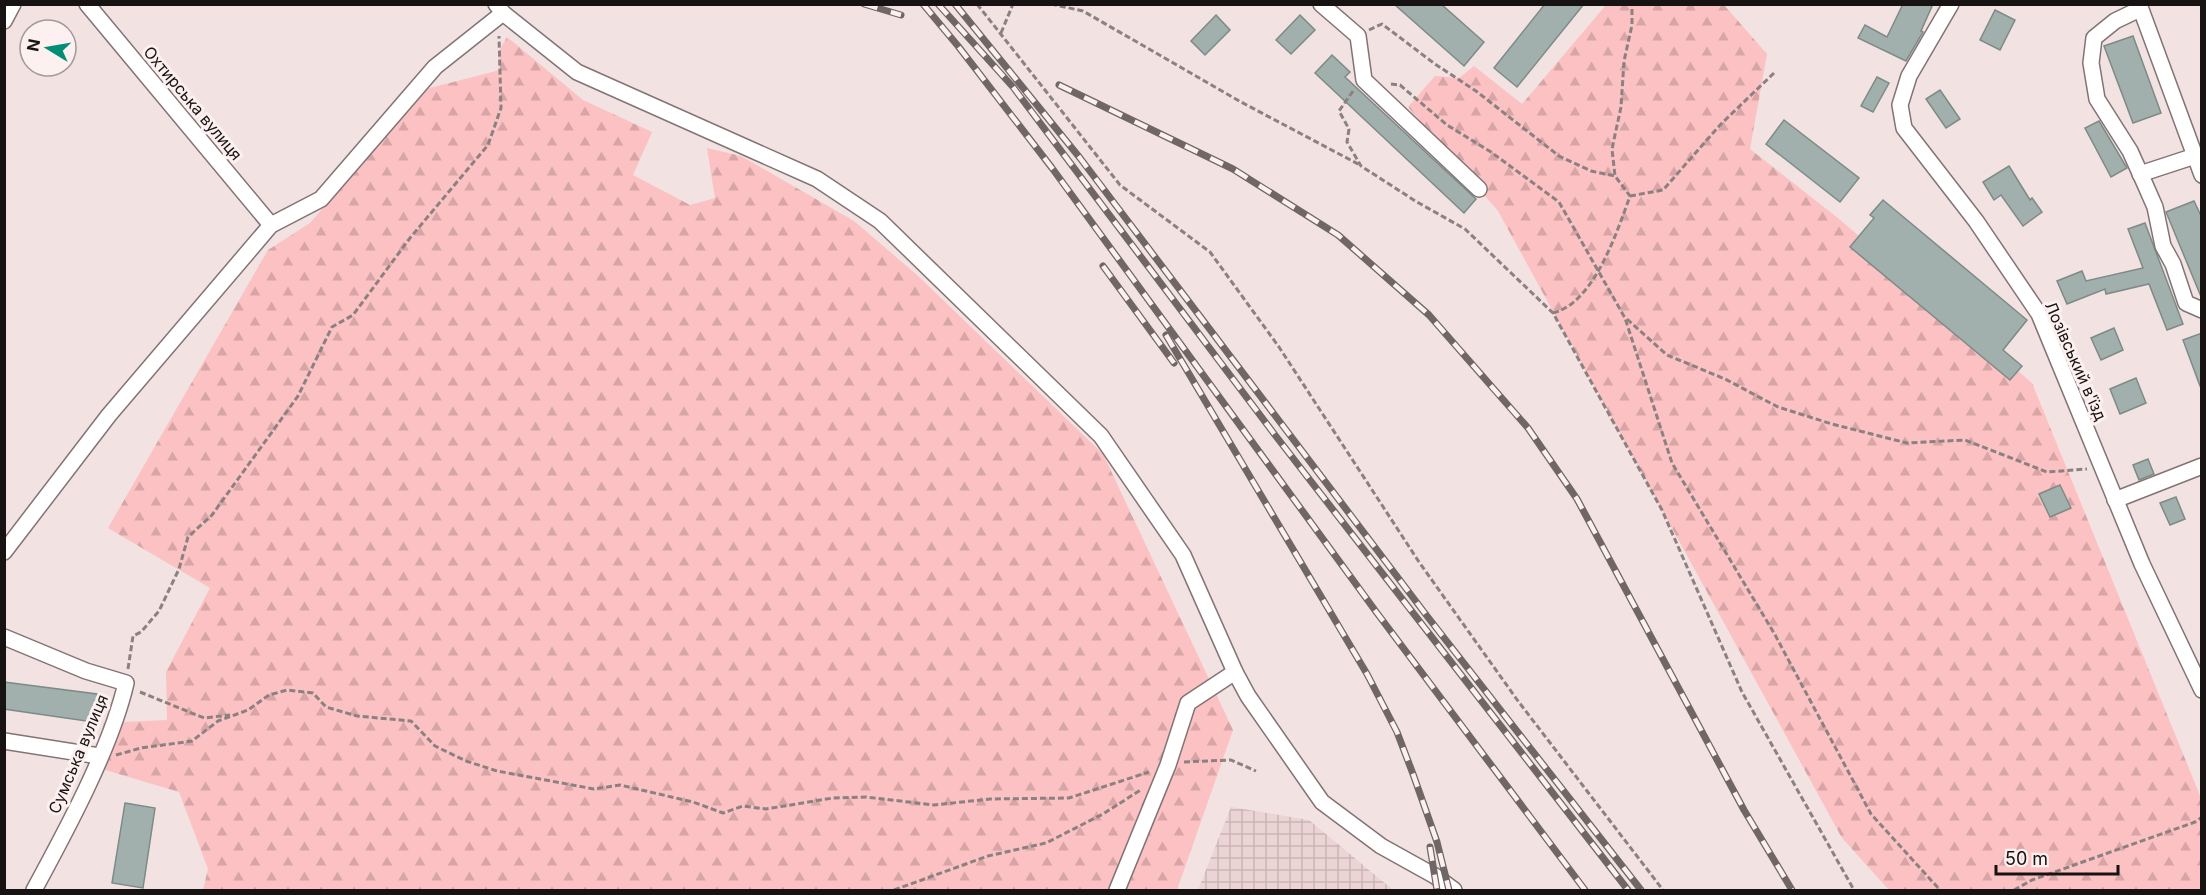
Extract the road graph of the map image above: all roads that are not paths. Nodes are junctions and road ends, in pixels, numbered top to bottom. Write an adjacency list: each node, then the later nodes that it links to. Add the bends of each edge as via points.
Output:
1 (13, 4): 7 (street)
2 (87, 4): 12 (street, Охтирська вулиця)
3 (1321, 4): 11 (street, via 1358,36 1364,80)
4 (1951, 4): 15 (street, Лозівський в'їзд, via 1909,76 1900,105 1905,128 1976,221 2038,314)
5 (2139, 7): 8 (street); 9 (street, via 2094,38 2091,63 2097,99)
6 (500, 9): 12 (street, via 435,68 321,199); 18 (street, via 577,72 817,179 880,220 1101,436 1183,555)
7 (4, 21)
8 (2195, 156): 9 (street); 10 (street)
9 (2140, 174): 13 (street, via 2155,207 2163,246 2186,303)
10 (2202, 175)
11 (1479, 189)
12 (271, 225): 16 (street, via 109,416)
13 (2202, 310)
14 (2202, 466): 15 (street)
15 (2115, 500): 19 (street, Лозівський в'їзд)
16 (4, 552)
17 (4, 637): 21 (street, Сумська вулиця, via 126,683)
18 (1235, 672): 23 (street, via 1188,703 1168,765); 24 (street, via 1322,802 1381,846)
19 (2202, 690)
20 (4, 741): 21 (street)
21 (99, 756): 22 (street, Сумська вулиця)
22 (34, 891)
23 (1117, 891)
24 (1454, 891)

